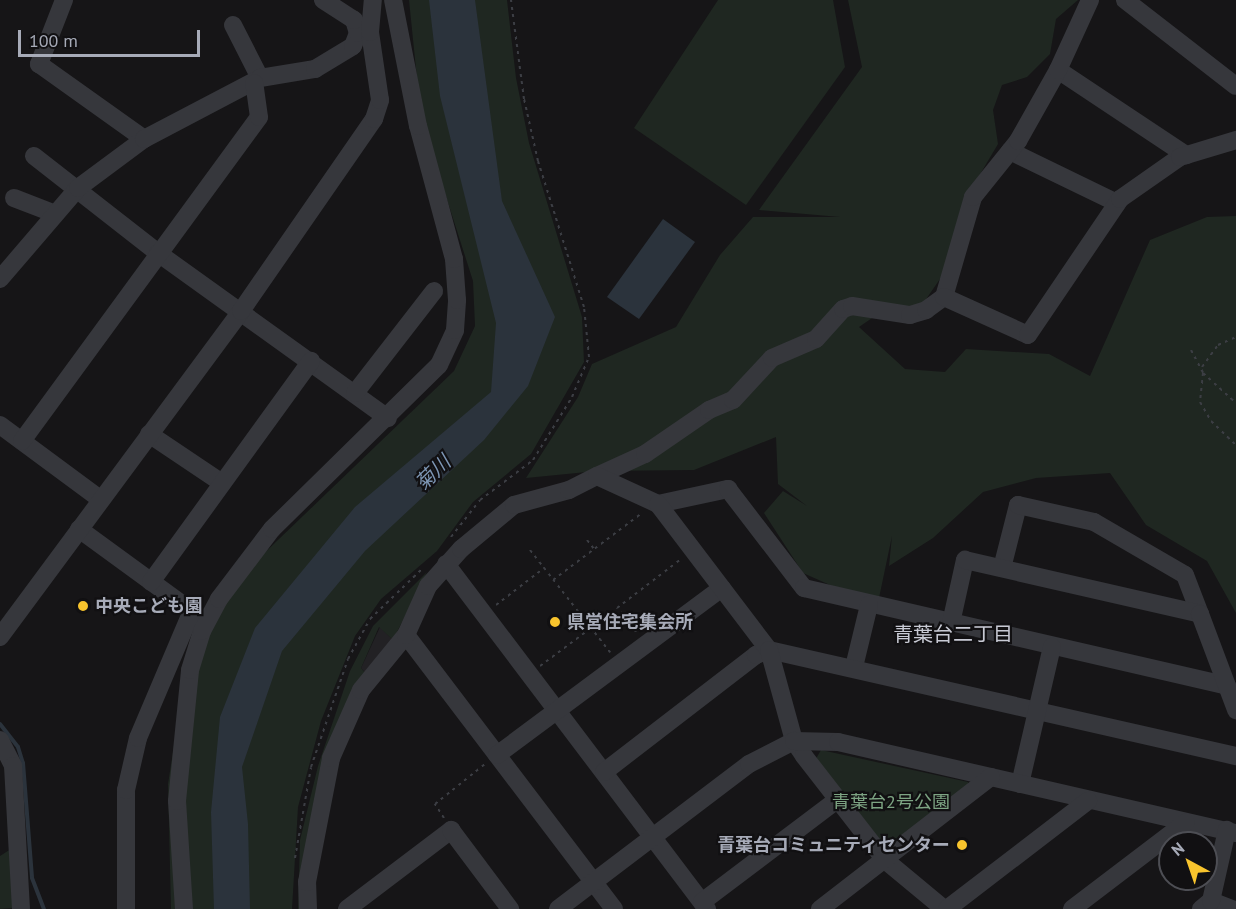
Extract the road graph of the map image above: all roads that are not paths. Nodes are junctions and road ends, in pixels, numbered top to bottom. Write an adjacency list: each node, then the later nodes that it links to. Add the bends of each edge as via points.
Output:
1 (64, 0): 13 (street, via 39,64)
2 (373, 0): 11 (street, via 370,32)
3 (393, 0): 29 (street, via 418,126 454,259 457,300 451,344 440,365)
4 (1090, 0): 9 (street)
5 (1125, 0): 12 (street)
6 (330, 2): 8 (street, via 354,20 358,33)
7 (233, 25): 10 (street)
8 (353, 46): 10 (street, via 315,69); 11 (street)
9 (1058, 70): 15 (street); 16 (street)
10 (257, 81): 13 (street); 22 (street, via 259,117)
11 (380, 85): 26 (street, via 374,119 363,139)
12 (1236, 86)
13 (144, 139): 18 (street)
14 (1236, 140): 16 (street)
15 (1010, 151): 20 (street); 25 (street, via 973,197)
16 (1186, 155): 20 (street, via 1141,181)
17 (34, 156): 18 (street)
18 (78, 188): 21 (street); 22 (street)
19 (14, 198): 21 (street)
20 (1117, 203): 25 (street, via 1028,335)
21 (53, 213): 23 (street)
22 (158, 253): 26 (street); 32 (street)
23 (0, 279)
24 (434, 291): 28 (street)
25 (944, 297): 33 (street, via 910,315 852,306 843,309 816,339 772,358 733,400 709,410 645,454)
26 (241, 311): 27 (street); 31 (street)
27 (311, 361): 28 (street); 34 (street)
28 (355, 393): 29 (street)
29 (388, 418): 44 (street, via 272,529)
30 (0, 425): 32 (street)
31 (149, 434): 34 (street); 35 (street)
32 (22, 441): 35 (street)
33 (597, 476): 36 (street); 38 (street, via 569,490 514,505)
34 (222, 483): 40 (street)
35 (100, 499): 37 (street)
36 (653, 506): 41 (street); 42 (street, via 728,489 804,588)
37 (79, 529): 40 (street); 47 (street)
38 (447, 564): 46 (street, via 428,586); 54 (street)
39 (1002, 568): 43 (street); 43 (street, via 1018,505 1094,522 1185,575); 45 (street, via 965,560)
40 (151, 582): 44 (street)
41 (722, 588): 49 (street); 54 (street)
42 (869, 605): 45 (street); 50 (street)
43 (1200, 614): 51 (street)
44 (199, 617): 73 (street, via 138,738 126,790); 74 (street, via 177,801)
45 (951, 623): 48 (street)
46 (406, 634): 57 (street); 75 (street, via 361,690 331,758 307,882)
47 (0, 637)
48 (1052, 647): 51 (street); 53 (street)
49 (769, 651): 50 (street); 56 (street); 59 (street, via 756,655)
50 (854, 667): 53 (street)
51 (1227, 686): 52 (street)
52 (1236, 710)
53 (1037, 711): 58 (street); 61 (street)
54 (557, 712): 57 (street); 59 (street)
55 (0, 740): 72 (street, via 13,766)
56 (794, 741): 60 (street, via 838,742); 62 (street); 66 (street, via 749,764)
57 (497, 755): 68 (street)
58 (1236, 756)
59 (604, 772): 66 (street)
60 (991, 777): 61 (street); 67 (street)
61 (1020, 784): 63 (street)
62 (838, 799): 67 (street); 71 (street)
63 (1088, 801): 64 (street); 80 (street)
64 (1186, 822): 65 (street); 81 (street)
65 (1232, 831): 69 (street)
66 (652, 838): 68 (street); 71 (street)
67 (885, 860): 79 (street); 80 (street)
68 (594, 882): 77 (street); 78 (street)
69 (1206, 905): 82 (street)
70 (502, 906): 76 (street, via 451,831)
71 (704, 906)
72 (21, 909)
73 (126, 909)
74 (184, 909)
75 (309, 909)
76 (347, 909)
77 (558, 909)
78 (614, 909)
79 (820, 909)
80 (945, 909)
81 (1072, 909)
82 (1232, 909)

